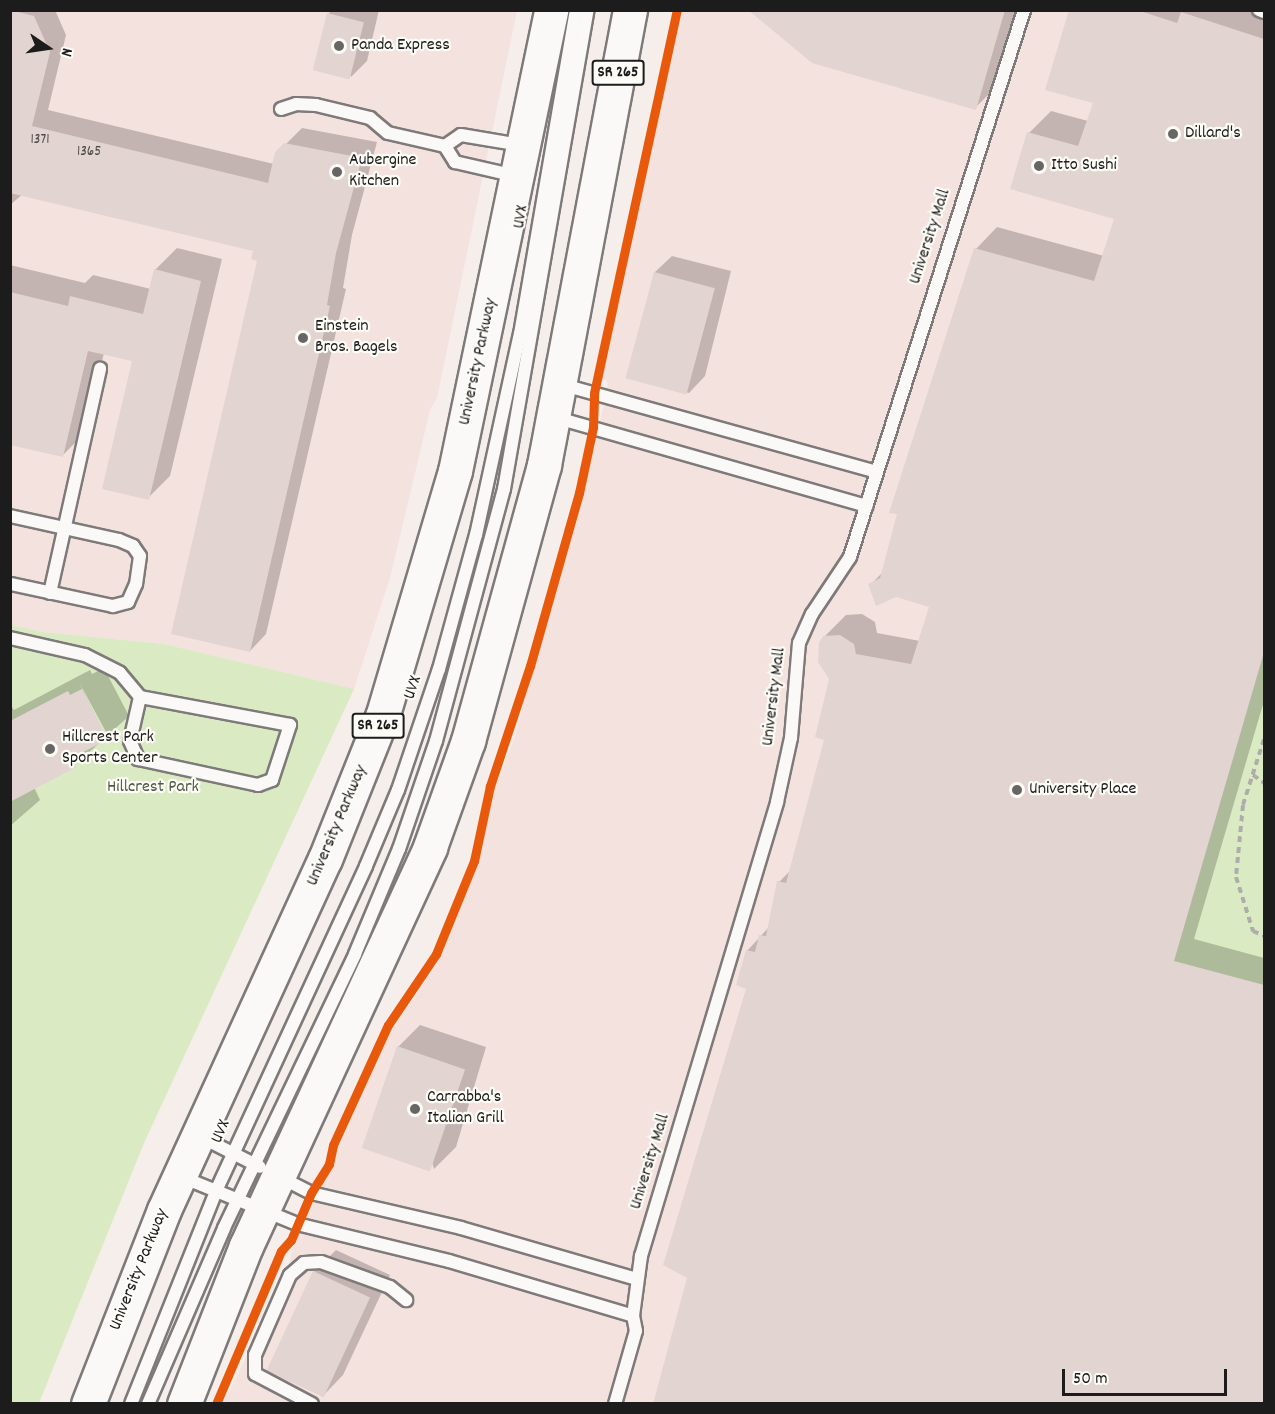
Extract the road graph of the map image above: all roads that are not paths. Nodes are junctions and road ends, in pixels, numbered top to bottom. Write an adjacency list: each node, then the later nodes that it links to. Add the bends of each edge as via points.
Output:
1 (552, 10): 10 (main road, University Parkway / SR 265)
2 (576, 10): 23 (lane, UVX, via 520,334 476,536 439,669 398,790 366,866)
3 (588, 10): 24 (lane, via 516,429 453,686 378,902)
4 (630, 10): 12 (main road, SR 265)
5 (1024, 10): 14 (lane, University Mall)
6 (1259, 10): 7 (lane)
7 (1264, 12)
8 (281, 109): 9 (lane, via 296,104 316,105 370,118 388,133)
9 (445, 146): 10 (lane, via 461,135); 10 (lane, via 455,162)
10 (521, 161): 22 (main road, University Parkway / SR 265, via 454,471 383,714 356,788)
11 (100, 369): 17 (lane)
12 (559, 384): 13 (main road, SR 265); 14 (lane)
13 (553, 417): 15 (lane); 24 (main road, SR 265, via 501,633 434,836)
14 (877, 472): 15 (lane, University Mall)
15 (867, 506): 28 (lane, University Mall, via 850,557 812,614 799,643 791,738 777,802)
16 (10, 516): 17 (lane)
17 (64, 528): 19 (lane); 19 (lane, via 133,546 140,556 136,584 128,602 113,606)
18 (10, 585): 19 (lane)
19 (50, 593)
20 (10, 638): 21 (lane, via 85,655 120,673)
21 (140, 697): 21 (lane, via 130,741 138,759 258,785 272,780 290,725)
22 (199, 1136): 23 (lane); 25 (main road, University Parkway / SR 265)
23 (233, 1153): 24 (lane); 26 (lane, UVX)
24 (267, 1170): 27 (main road, SR 265); 28 (lane, via 311,1193 461,1228)
25 (180, 1176): 26 (lane); 31 (main road, University Parkway / SR 265)
26 (216, 1191): 27 (lane); 32 (lane, UVX)
27 (250, 1205): 30 (lane, via 297,1224 449,1261); 33 (lane); 34 (main road, SR 265)
28 (637, 1279): 30 (lane, University Mall)
29 (406, 1300): 35 (lane, via 390,1287 321,1262 304,1263 290,1275 255,1355 255,1374)
30 (633, 1316): 36 (lane, University Mall, via 636,1331)
31 (88, 1404)
32 (131, 1404)
33 (148, 1404)
34 (184, 1404)
35 (312, 1404)
36 (615, 1404)

